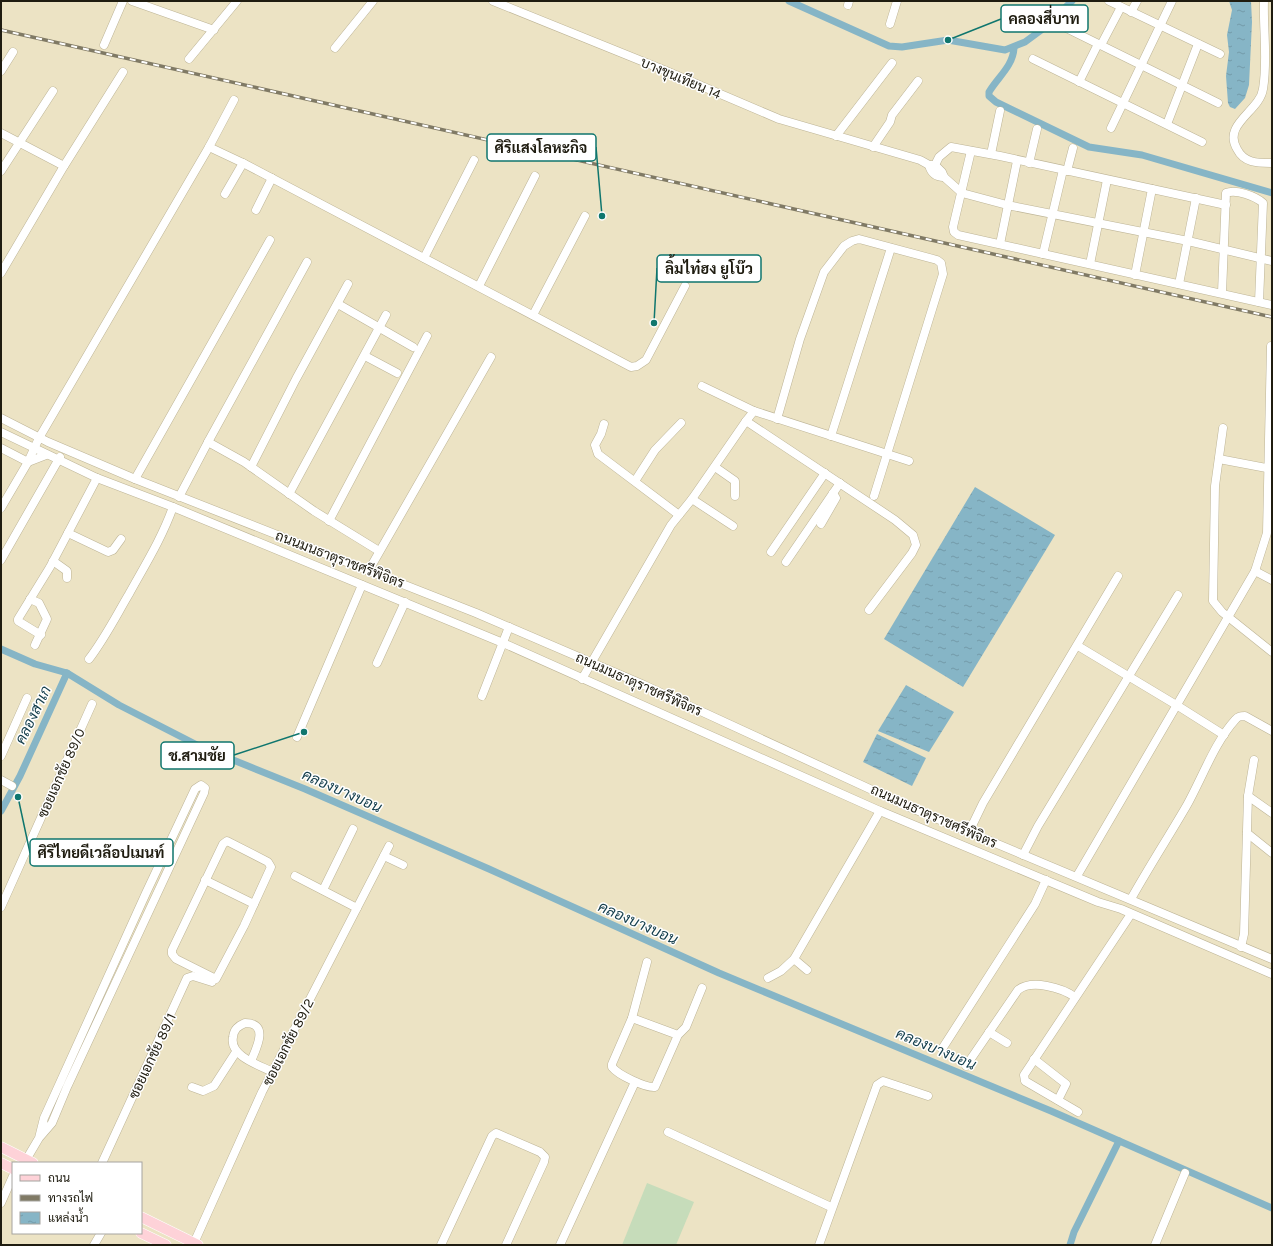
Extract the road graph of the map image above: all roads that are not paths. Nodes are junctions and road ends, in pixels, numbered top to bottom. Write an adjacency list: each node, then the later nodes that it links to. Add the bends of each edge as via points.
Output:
1 (123, 1): 19 (street)
2 (132, 1): 16 (street)
3 (237, 1): 16 (street)
4 (374, 1): 21 (street)
5 (493, 1): 42 (street, บางขุนเทียน 14, via 779,118)
6 (897, 1): 13 (street)
7 (1109, 1): 11 (street)
8 (1137, 1): 12 (street)
9 (1172, 1): 14 (street)
10 (1264, 1): 17 (street)
11 (1121, 7): 12 (street); 20 (street)
12 (1131, 12): 14 (street)
13 (890, 24)
14 (1159, 26): 18 (street); 27 (street)
15 (1064, 27): 20 (street)
16 (214, 30): 24 (street)
17 (1270, 43): 55 (street, via 1263,90 1256,105 1236,128 1234,143 1246,159)
18 (1198, 44): 23 (street); 32 (street)
19 (104, 45)
20 (1100, 45): 27 (street); 31 (street)
21 (335, 48)
22 (13, 52): 28 (street)
23 (1220, 54)
24 (189, 59)
25 (1033, 59): 31 (street)
26 (892, 63): 42 (street)
27 (1140, 65): 32 (street); 35 (street)
28 (1, 71)
29 (123, 72): 56 (street)
30 (918, 81): 46 (street, via 892,115)
31 (1079, 82): 35 (street)
32 (1182, 86): 36 (street); 38 (street)
33 (53, 91): 43 (street)
34 (234, 100): 45 (street)
35 (1122, 103): 38 (street); 39 (street)
36 (1218, 103)
37 (1000, 110): 49 (street)
38 (1167, 124): 44 (street)
39 (1111, 128)
40 (1037, 129): 54 (street)
41 (1, 134): 43 (street)
42 (836, 136): 46 (street, บางขุนเทียน 14)
43 (20, 142): 56 (street); 58 (street)
44 (1202, 142)
45 (209, 146): 52 (street); 114 (street)
46 (873, 147): 53 (street, บางขุนเทียน 14)
47 (1073, 148): 57 (street)
48 (971, 151): 49 (street); 53 (street, via 951,147); 63 (street)
49 (990, 154): 51 (street)
50 (474, 160): 79 (street)
51 (1017, 161): 54 (street); 66 (street)
52 (244, 163): 60 (street); 64 (street)
53 (928, 163): 63 (street, via 942,172)
54 (1029, 163): 57 (street)
55 (1271, 164)
56 (64, 166): 84 (street)
57 (1065, 170): 61 (street); 69 (street)
58 (1, 171)
59 (535, 176): 88 (street)
60 (272, 178): 68 (street); 79 (street)
61 (1107, 180): 62 (street); 71 (street)
62 (1152, 189): 65 (street); 72 (street)
63 (962, 193): 66 (street); 75 (street, via 954,232)
64 (226, 194)
65 (1196, 198): 67 (street); 74 (street)
66 (1007, 205): 69 (street); 75 (street)
67 (1226, 205): 77 (street); 80 (street, via 1226,193 1230,192 1253,197 1262,203)
68 (256, 210)
69 (1052, 214): 71 (street); 78 (street)
70 (585, 216): 95 (street)
71 (1098, 223): 72 (street); 83 (street)
72 (1143, 232): 74 (street); 85 (street)
73 (270, 240): 131 (street)
74 (1188, 241): 77 (street); 87 (street)
75 (1000, 244): 78 (street)
76 (891, 248): 107 (street, via 860,239 844,246 829,263 800,339); 113 (street); 119 (street, via 936,260 941,263 943,274)
77 (1224, 250): 80 (street); 90 (street)
78 (1043, 254): 83 (street)
79 (424, 258): 88 (street)
80 (1261, 258): 81 (street); 91 (street)
81 (1272, 261)
82 (307, 262): 115 (street)
83 (1090, 264): 85 (street)
84 (1, 273)
85 (1135, 275): 87 (street)
86 (348, 284): 92 (street)
87 (1179, 284): 90 (street)
88 (479, 286): 95 (street)
89 (685, 286): 95 (street, via 646,360 637,366 631,367)
90 (1222, 294): 91 (street)
91 (1259, 302): 93 (street)
92 (338, 304): 96 (street); 126 (street)
93 (1272, 305)
94 (386, 315): 96 (street)
95 (533, 315)
96 (379, 328): 99 (street); 100 (street)
97 (427, 336): 143 (street)
98 (1271, 346): 104 (street)
99 (413, 347)
100 (365, 356): 102 (street); 135 (street)
101 (491, 357): 149 (street)
102 (397, 373)
103 (702, 386): 105 (street)
104 (1271, 409): 128 (street)
105 (754, 411): 107 (street); 108 (street)
106 (1, 418): 114 (street, ถนนมนธาตุราชศรีพิจิตร)
107 (777, 419): 113 (street)
108 (746, 421): 127 (street); 129 (street)
109 (681, 423): 132 (street, via 655,450)
110 (604, 424): 132 (street, via 601,434 595,441 596,450)
111 (1223, 428): 121 (street)
112 (1, 432): 117 (street, ถนนมนธาตุราชศรีพิจิตร)
113 (832, 436): 119 (street)
114 (38, 438): 117 (street); 118 (street, ถนนมนธาตุราชศรีพิจิตร)
115 (208, 442): 126 (street); 138 (street)
116 (1, 448): 124 (street)
117 (33, 449): 120 (street, ถนนมนธาตุราชศรีพิจิตร); 124 (street)
118 (64, 449): 122 (street); 125 (street, ถนนมนธาตุราชศรีพิจิตร)
119 (887, 454): 123 (street); 137 (street)
120 (46, 455): 122 (street, ถนนมนธาตุราชศรีพิจิตร); 124 (street)
121 (1219, 459): 128 (street); 164 (street, via 1215,486 1213,601 1216,607)
122 (58, 461): 130 (street, ถนนมนธาตุราชศรีพิจิตร); 151 (street)
123 (909, 461)
124 (28, 462): 141 (street)
125 (96, 463): 130 (street); 131 (street, ถนนมนธาตุราชศรีพิจิตร)
126 (250, 467): 135 (street)
127 (715, 467): 136 (street, via 734,481); 139 (street)
128 (1271, 469): 147 (street)
129 (825, 473): 133 (street); 150 (street)
130 (94, 477): 140 (street, ถนนมนธาตุราชศรีพิจิตร); 146 (street)
131 (134, 479): 138 (street, ถนนมนธาตุราชศรีพิจิตร)
132 (635, 481): 142 (street)
133 (840, 483): 134 (street); 163 (street, via 909,530 916,540 912,553)
134 (833, 493): 144 (street, via 836,498); 153 (street)
135 (289, 494): 143 (street)
136 (735, 496)
137 (874, 496)
138 (179, 497): 154 (street, ถนนมนธาตุราชศรีพิจิตร)
139 (692, 499): 142 (street); 145 (street)
140 (173, 507): 159 (street, ถนนมนธาตุราชศรีพิจิตร); 171 (street, via 162,535 107,634)
141 (1, 508)
142 (679, 515): 172 (street)
143 (330, 521): 149 (street)
144 (821, 524)
145 (733, 526)
146 (68, 533): 148 (street, via 108,552 113,550); 152 (street)
147 (1270, 534): 155 (street)
148 (121, 538)
149 (379, 551): 154 (street)
150 (770, 552)
151 (1, 560)
152 (53, 561): 157 (street, via 67,571); 161 (street)
153 (786, 562)
154 (369, 570): 165 (street, ถนนมนธาตุราชศรีพิจิตร)
155 (1255, 571): 158 (street); 164 (street)
156 (1118, 576): 169 (street)
157 (67, 578)
158 (1272, 580)
159 (362, 585): 162 (street, ถนนมนธาตุราชศรีพิจิตร); 182 (street)
160 (1178, 595): 174 (street)
161 (30, 599): 166 (street, via 39,603 47,619); 166 (street, via 17,620)
162 (405, 602): 167 (street, ถนนมนธาตุราชศรีพิจิตร); 173 (street)
163 (869, 610)
164 (1229, 617): 170 (street); 179 (street)
165 (509, 627): 167 (street); 172 (street, ถนนมนธาตุราชศรีพิจิตร)
166 (41, 635): 168 (street)
167 (504, 643): 175 (street, ถนนมนธาตุราชศรีพิจิตร); 176 (street)
168 (35, 645)
169 (1078, 646): 174 (street); 191 (street, via 983,803)
170 (1272, 652)
171 (89, 659)
172 (591, 662): 175 (street); 191 (street, ถนนมนธาตุราชศรีพิจิตร)
173 (377, 663)
174 (1129, 676): 179 (street); 195 (street)
175 (582, 679): 188 (street, ถนนมนธาตุราชศรีพิจิตร)
176 (482, 696)
177 (27, 698): 183 (street)
178 (92, 704): 205 (street, ซอยเอกชัย 89/0)
179 (1178, 706): 181 (street); 199 (street)
180 (1272, 731): 181 (street, via 1250,718 1240,716)
181 (1224, 735): 203 (street)
182 (297, 737)
183 (1, 756)
184 (1254, 760): 187 (street)
185 (1, 780): 186 (street)
186 (12, 786)
187 (1248, 796): 189 (street); 192 (street)
188 (880, 811): 201 (street, ถนนมนธาตุราชศรีพิจิตร); 209 (street)
189 (1272, 813)
190 (354, 829): 202 (street)
191 (969, 832): 195 (street, ถนนมนธาตุราชศรีพิจิตร)
192 (1247, 833): 194 (street); 208 (street, via 1244,934)
193 (389, 846): 196 (street, ซอยเอกชัย 89/2)
194 (1272, 853)
195 (1023, 855): 199 (street, ถนนมนธาตุราชศรีพิจิตร)
196 (384, 856): 197 (street); 206 (street, ซอยเอกชัย 89/2)
197 (404, 865)
198 (295, 876): 202 (street)
199 (1077, 876): 203 (street, ถนนมนธาตุราชศรีพิจิตร)
200 (205, 880): 204 (street); 204 (street, via 223,844 229,842 270,864 270,871); 215 (street, via 172,954 176,959)
201 (1046, 880): 207 (street, ถนนมนธาตุราชศรีพิจิตร); 222 (street, via 1035,904)
202 (323, 890): 206 (street)
203 (1131, 899): 208 (street, ถนนมนธาตุราชศรีพิจิตร)
204 (254, 904): 215 (street)
205 (1, 908)
206 (357, 908): 227 (street, ซอยเอกชัย 89/2)
207 (1131, 914): 213 (street, ถนนมนธาตุราชศรีพิจิตร); 217 (street)
208 (1241, 947): 210 (street, ถนนมนธาตุราชศรีพิจิตร)
209 (794, 959): 212 (street); 214 (street, via 781,971)
210 (1272, 960): 213 (street)
211 (647, 962): 218 (street)
212 (807, 970)
213 (1269, 973)
214 (768, 978)
215 (216, 979): 237 (street, ซอยเอกชัย 89/1, via 212,982 190,975 187,978)
216 (702, 988): 220 (street, via 686,1027)
217 (1076, 997): 219 (street, via 1067,991 1047,987 1022,987); 224 (street)
218 (632, 1018): 220 (street); 228 (street, via 612,1064 614,1069)
219 (989, 1032): 221 (street); 226 (street)
220 (678, 1035): 228 (street, via 657,1085 653,1088)
221 (1007, 1043)
222 (942, 1049)
223 (236, 1052): 225 (street); 225 (street, via 232,1040 236,1028 245,1023 255,1026 261,1038); 229 (street, via 214,1086 203,1090)
224 (1034, 1059): 231 (street, via 1066,1084); 231 (street, via 1024,1075 1025,1081)
225 (251, 1061): 227 (street)
226 (966, 1066)
227 (272, 1072): 248 (street, ซอยเอกชัย 89/2)
228 (635, 1082): 253 (street)
229 (192, 1087)
230 (928, 1096): 243 (street, via 888,1082 879,1082)
231 (1058, 1100): 232 (street)
232 (1078, 1112)
233 (668, 1132): 243 (street)
234 (39, 1138): 234 (street, via 44,1118 146,893 195,789 201,785 205,788 204,793 52,1123); 236 (street)
235 (1, 1147): 236 (main road)
236 (29, 1161)
237 (102, 1162)
238 (1, 1163): 239 (main road)
239 (12, 1168)
240 (1185, 1174): 255 (street)
241 (12, 1178): 242 (street)
242 (1, 1203)
243 (831, 1207): 254 (street)
244 (142, 1217): 248 (main road)
245 (100, 1234): 249 (street)
246 (142, 1234): 247 (main road)
247 (152, 1242): 250 (main road)
248 (196, 1244)
249 (94, 1245)
250 (166, 1245)
251 (440, 1245): 252 (street, via 492,1136 498,1133 540,1152 545,1157)
252 (506, 1245)
253 (560, 1245)
254 (819, 1245)
255 (1155, 1245)

